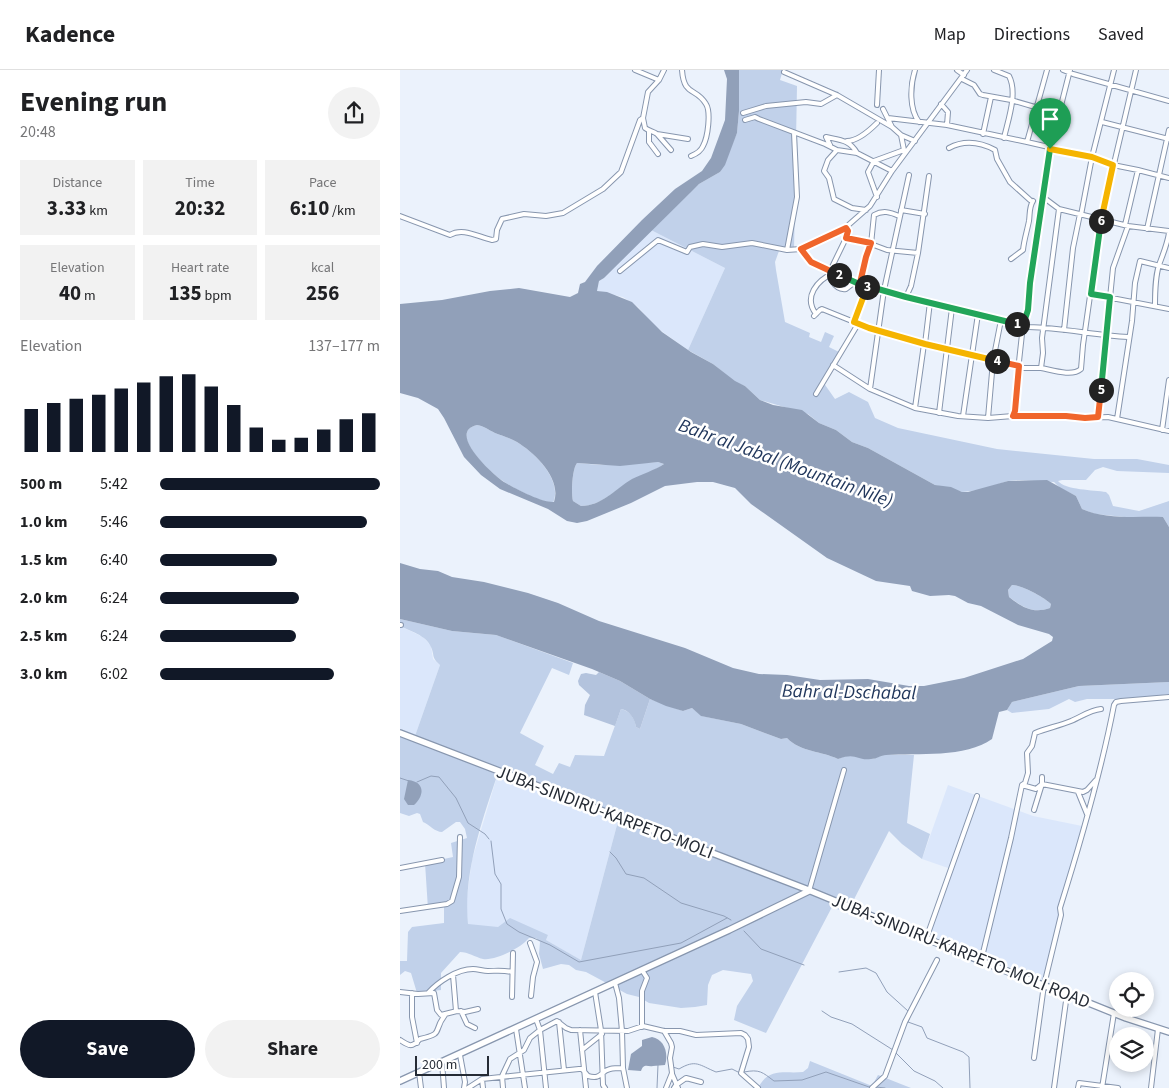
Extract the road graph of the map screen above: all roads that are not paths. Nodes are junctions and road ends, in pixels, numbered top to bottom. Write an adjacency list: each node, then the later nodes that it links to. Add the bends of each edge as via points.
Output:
1 (635, 70): 12 (street)
2 (664, 70): 16 (street)
3 (682, 70): 60 (street, via 685,85 702,99 708,110 703,146)
4 (878, 70): 24 (street)
5 (915, 70): 32 (street, via 912,108)
6 (958, 70): 15 (street)
7 (994, 70): 21 (street, via 1011,77)
8 (1047, 70): 25 (street)
9 (1063, 70): 13 (street)
10 (1114, 70): 17 (street)
11 (1136, 70): 18 (street)
12 (641, 71): 16 (street)
13 (1070, 71): 17 (street); 28 (street)
14 (784, 72): 19 (street)
15 (964, 74): 20 (street, via 980,94); 23 (street)
16 (658, 80): 29 (street, via 648,92)
17 (1111, 85): 18 (street); 33 (street)
18 (1132, 90): 22 (street); 38 (street)
19 (837, 95): 27 (street, via 821,104 806,102 766,106); 37 (street)
20 (991, 97): 21 (street); 45 (street)
21 (1011, 100): 25 (street); 46 (street)
22 (1169, 101)
23 (941, 104): 35 (street); 36 (street, via 948,112)
24 (876, 105)
25 (1036, 107): 28 (street); 51 (street)
26 (883, 109): 30 (street)
27 (743, 113)
28 (1059, 114): 54 (street)
29 (643, 118): 39 (street); 40 (street)
30 (888, 118): 32 (street); 37 (street)
31 (745, 120): 42 (street, via 755,117)
32 (919, 122): 35 (street)
33 (1102, 122): 38 (street); 61 (street)
34 (877, 123): 49 (street, via 852,141)
35 (928, 123): 36 (street); 50 (street)
36 (947, 125): 45 (street)
37 (892, 127): 44 (street)
38 (1123, 128): 48 (street); 63 (street)
39 (647, 129): 40 (street); 43 (street); 58 (street, via 649,142)
40 (637, 130): 78 (street, via 621,172 603,189 563,213 546,216 524,214 502,219 496,239 464,231 450,235)
41 (1169, 130): 48 (street)
42 (794, 133): 52 (street); 89 (street, via 796,204)
43 (657, 134): 47 (street); 55 (street)
44 (901, 134): 50 (street); 57 (street)
45 (983, 134): 46 (street)
46 (1004, 138): 51 (street)
47 (688, 139)
48 (1168, 139): 68 (street)
49 (846, 141): 52 (street, via 826,138); 59 (street)
50 (915, 141): 57 (street)
51 (1027, 142): 54 (street)
52 (830, 146): 56 (street)
53 (949, 148): 92 (street, via 970,142 995,150 1010,182 1032,201 1023,250)
54 (1050, 149): 61 (street); 71 (street)
55 (671, 150)
56 (837, 150): 59 (street); 72 (street, via 824,171 834,199)
57 (905, 151): 62 (street); 64 (street)
58 (658, 154)
59 (857, 154): 62 (street)
60 (691, 156)
61 (1092, 157): 63 (street); 77 (street)
62 (874, 161): 64 (street); 70 (street, via 868,172)
63 (1113, 165): 65 (street); 80 (street)
64 (892, 170): 70 (street)
65 (1138, 170): 68 (street); 81 (street)
66 (909, 175): 75 (street)
67 (929, 176): 76 (street)
68 (1160, 176): 69 (street); 84 (street)
69 (1169, 178)
70 (877, 197): 74 (street)
71 (1043, 197): 73 (street); 112 (street, via 1028,310)
72 (848, 206): 74 (street); 79 (street)
73 (1059, 209): 77 (street); 113 (street)
74 (866, 210): 79 (street)
75 (900, 213): 76 (street); 87 (street, via 880,212 874,215); 90 (street)
76 (925, 214): 91 (street)
77 (1081, 215): 80 (street); 114 (street)
78 (400, 216)
79 (854, 219): 83 (street)
80 (1101, 219): 81 (street); 101 (street)
81 (1126, 226): 84 (street); 103 (street, via 1113,268)
82 (1169, 226): 85 (street)
83 (846, 228): 86 (street); 88 (street)
84 (1147, 229): 85 (street)
85 (1169, 232): 93 (street)
86 (846, 238): 87 (street); 96 (street)
87 (871, 244): 90 (street); 98 (street)
88 (801, 249): 89 (street); 96 (street, via 811,262)
89 (787, 250): 95 (street, via 752,243 722,247 703,244 690,247 687,252 658,240)
90 (893, 251): 91 (street); 100 (street)
91 (918, 253): 102 (street)
92 (1011, 259)
93 (1159, 266): 94 (street); 105 (street, via 1140,261); 106 (street)
94 (1169, 268)
95 (620, 271)
96 (832, 272): 97 (street); 97 (street, via 832,281 838,288 846,288); 111 (street, via 819,281 811,298 815,315 822,309)
97 (855, 282): 98 (street)
98 (860, 283): 99 (street)
99 (868, 285): 100 (street); 111 (street)
100 (884, 290): 102 (street); 115 (street)
101 (1091, 294): 103 (street); 116 (street)
102 (906, 297): 104 (street)
103 (1110, 297): 105 (street); 117 (street)
104 (930, 302): 107 (street); 119 (street)
105 (1134, 302): 106 (street); 118 (street)
106 (1155, 306): 108 (street)
107 (952, 308): 109 (street); 120 (street)
108 (1169, 309)
109 (978, 314): 110 (street); 121 (street)
110 (1001, 320): 112 (street); 122 (street)
111 (856, 323): 115 (street); 123 (street)
112 (1023, 325): 113 (street); 124 (street)
113 (1043, 327): 114 (street); 125 (street)
114 (1064, 330): 116 (street)
115 (878, 331): 119 (street); 127 (street)
116 (1085, 332): 117 (street); 125 (street, via 1080,371 1070,373)
117 (1106, 336): 118 (street); 133 (street)
118 (1128, 337): 135 (street)
119 (924, 344): 120 (street); 129 (street)
120 (947, 349): 121 (street); 130 (street)
121 (972, 355): 122 (street); 131 (street)
122 (994, 361): 124 (street); 134 (street)
123 (833, 365): 127 (street); 128 (street)
124 (1019, 366): 125 (street); 132 (street)
125 (1041, 368)
126 (1169, 380): 136 (street)
127 (870, 389): 129 (street)
128 (816, 394)
129 (915, 408): 130 (street)
130 (939, 413): 131 (street)
131 (963, 416): 134 (street)
132 (1013, 416): 133 (street); 134 (street)
133 (1098, 417): 135 (street)
134 (988, 418)
135 (1117, 419): 136 (street)
136 (1162, 430): 137 (street)
137 (1169, 431)
138 (1169, 697): 143 (street, via 1115,703)
139 (1101, 710): 145 (street, via 1035,733 1027,753 1026,783)
140 (400, 733): 153 (main road, JUBA-SINDIRU-KARPETO-MOLI)
141 (844, 770): 153 (street)
142 (1042, 778): 144 (street)
143 (1097, 779): 146 (street, via 1087,790); 149 (street)
144 (1042, 784): 145 (street, via 1036,789); 146 (street); 148 (street)
145 (1022, 785): 159 (street)
146 (1078, 792): 149 (street)
147 (977, 796): 155 (street)
148 (1034, 810)
149 (1087, 814): 164 (street, via 1060,908 1061,916)
150 (460, 837): 154 (street, via 459,877 452,901)
151 (442, 860): 152 (street)
152 (400, 868)
153 (809, 891): 155 (main road, JUBA-SINDIRU-KARPETO-MOLI ROAD); 160 (main road)
154 (400, 911)
155 (926, 939): 159 (main road, JUBA-SINDIRU-KARPETO-MOLI ROAD)
156 (530, 943): 170 (street, via 537,962)
157 (513, 953): 161 (street)
158 (937, 960): 230 (street, via 905,1022 885,1076)
159 (981, 961): 164 (main road, JUBA-SINDIRU-KARPETO-MOLI ROAD)
160 (642, 970): 163 (main road); 183 (street, via 647,978 642,991)
161 (512, 972): 162 (street, via 470,969); 171 (street)
162 (453, 975): 168 (street); 173 (street)
163 (615, 983): 166 (main road); 189 (street)
164 (1044, 985): 169 (main road, JUBA-SINDIRU-KARPETO-MOLI ROAD); 200 (street)
165 (400, 992): 167 (street)
166 (595, 992): 180 (main road); 191 (street)
167 (412, 993): 168 (street); 195 (street)
168 (428, 993): 176 (street, via 434,993)
169 (1067, 994): 175 (main road, JUBA-SINDIRU-KARPETO-MOLI ROAD); 231 (street)
170 (531, 996)
171 (512, 997)
172 (478, 1009): 174 (street)
173 (456, 1011): 174 (street); 177 (street)
174 (461, 1011): 184 (street, via 467,1024)
175 (1109, 1011)
176 (439, 1014): 177 (street); 181 (street)
177 (445, 1015): 181 (street)
178 (1113, 1017): 215 (street)
179 (1125, 1017): 186 (main road, JUBA-SINDIRU-KARPETO-MOLI ROAD)
180 (536, 1019): 185 (main road); 187 (street)
181 (440, 1022): 195 (street, via 434,1035)
182 (559, 1022): 187 (street); 188 (street, via 566,1028); 203 (street)
183 (642, 1027): 189 (street); 190 (street)
184 (475, 1028)
185 (516, 1028): 198 (street); 199 (main road)
186 (1158, 1029): 192 (main road, JUBA-SINDIRU-KARPETO-MOLI ROAD); 234 (street)
187 (540, 1030): 198 (street); 205 (street)
188 (580, 1030): 191 (street); 197 (street)
189 (622, 1031): 191 (street); 202 (street)
190 (664, 1031): 207 (street, via 672,1044); 229 (street, via 745,1035 749,1047 741,1073)
191 (602, 1032): 197 (street); 209 (street)
192 (1169, 1032)
193 (400, 1040): 194 (street)
194 (404, 1043): 195 (street); 196 (street)
195 (417, 1043)
196 (400, 1048)
197 (582, 1050): 206 (street)
198 (520, 1053): 208 (street); 210 (street, via 510,1059)
199 (460, 1055): 201 (main road); 219 (street)
200 (1034, 1058)
201 (442, 1062): 204 (main road); 218 (street)
202 (623, 1068): 209 (street, via 608,1069); 227 (street)
203 (564, 1070): 205 (street); 206 (street, via 581,1069)
204 (419, 1072): 212 (main road); 217 (street)
205 (544, 1072): 208 (street); 224 (street)
206 (584, 1072): 209 (street, via 592,1077); 225 (street)
207 (672, 1073): 214 (street); 228 (street)
208 (523, 1074): 210 (street); 223 (street)
209 (603, 1074): 226 (street)
210 (502, 1076): 211 (street); 222 (street)
211 (482, 1079): 220 (street); 221 (street)
212 (400, 1081): 216 (street)
213 (701, 1082): 214 (street, via 686,1078)
214 (676, 1087)
215 (1103, 1087): 232 (street, via 1079,1083); 233 (street)
216 (401, 1088)
217 (420, 1088)
218 (444, 1088)
219 (464, 1088)
220 (468, 1088)
221 (483, 1088)
222 (504, 1088)
223 (526, 1088)
224 (546, 1088)
225 (586, 1088)
226 (605, 1088)
227 (627, 1088)
228 (666, 1088)
229 (758, 1088)
230 (872, 1088)
231 (1054, 1088)
232 (1078, 1088)
233 (1118, 1088)
234 (1151, 1088)

